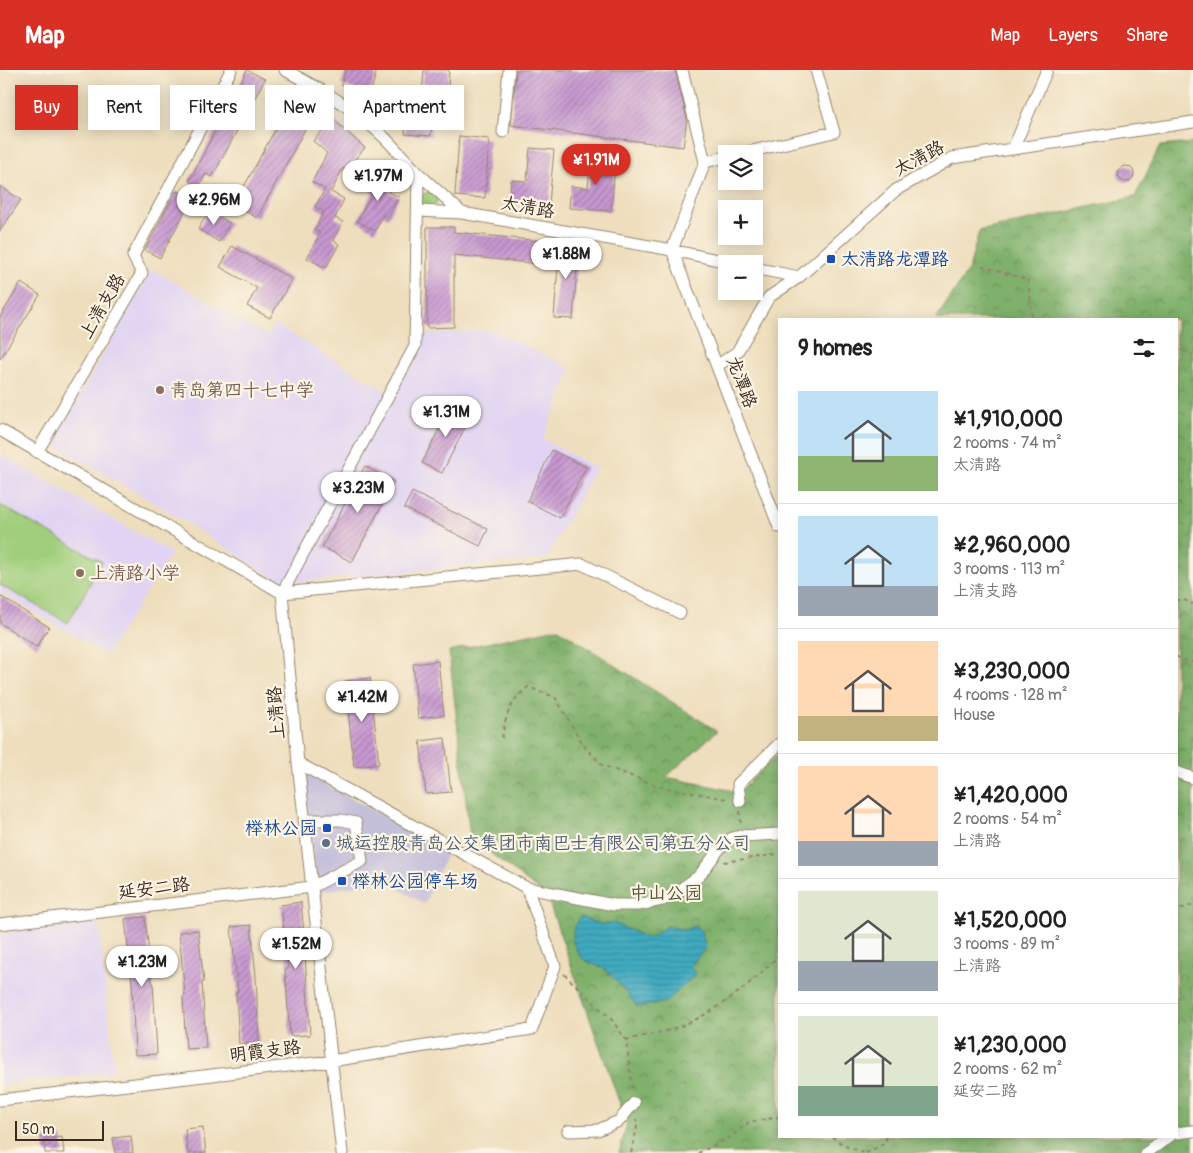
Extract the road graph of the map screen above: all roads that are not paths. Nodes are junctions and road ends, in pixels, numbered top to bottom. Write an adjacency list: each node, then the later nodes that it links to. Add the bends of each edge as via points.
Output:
1 (231, 70): 22 (street, 上清支路, via 133,256 142,273)
2 (285, 70): 13 (street, via 357,113)
3 (508, 70): 8 (street)
4 (682, 70): 12 (street)
5 (816, 70): 9 (street, via 834,132)
6 (1047, 70): 10 (street)
7 (1193, 122): 10 (street, 太清路)
8 (503, 132)
9 (763, 148)
10 (1013, 149): 19 (street, 太清路, via 952,158 896,190)
11 (718, 159): 12 (street)
12 (705, 162): 16 (street)
13 (418, 173): 14 (street); 15 (street)
14 (418, 211): 15 (street, 太清路); 24 (street, via 415,346)
15 (462, 213): 16 (street, 太清路)
16 (672, 250): 17 (street, 太清路); 20 (street, 龙潭路)
17 (718, 260)
18 (763, 270): 19 (street)
19 (799, 277): 20 (street, 太清路, via 769,297 737,352)
20 (717, 366): 23 (street, 龙潭路)
21 (0, 430): 22 (street)
22 (37, 452): 24 (street)
23 (778, 524)
24 (282, 593): 25 (street, via 582,564); 27 (street, 上清路)
25 (680, 613)
26 (778, 745): 30 (street, via 738,784)
27 (298, 763): 31 (street, 上清路); 34 (street)
28 (1178, 773): 29 (street)
29 (1193, 778)
30 (740, 801)
31 (304, 820): 33 (street, 上清路); 33 (street, 延安二路, via 356,823 362,861)
32 (778, 834): 34 (street, via 732,838 720,848 699,876 663,900 640,906 614,905)
33 (312, 886): 35 (street, 延安二路); 36 (street, 上清路)
34 (527, 888): 36 (street, 明霞支路, via 555,966 532,1030)
35 (0, 924)
36 (331, 1061): 37 (street, 明霞支路); 43 (street, 上清路)
37 (0, 1100)
38 (634, 1103): 39 (street, via 619,1121 598,1130)
39 (568, 1131)
40 (1193, 1131): 41 (street)
41 (1178, 1133)
42 (1167, 1138): 44 (street)
43 (342, 1153)
44 (1146, 1153)

